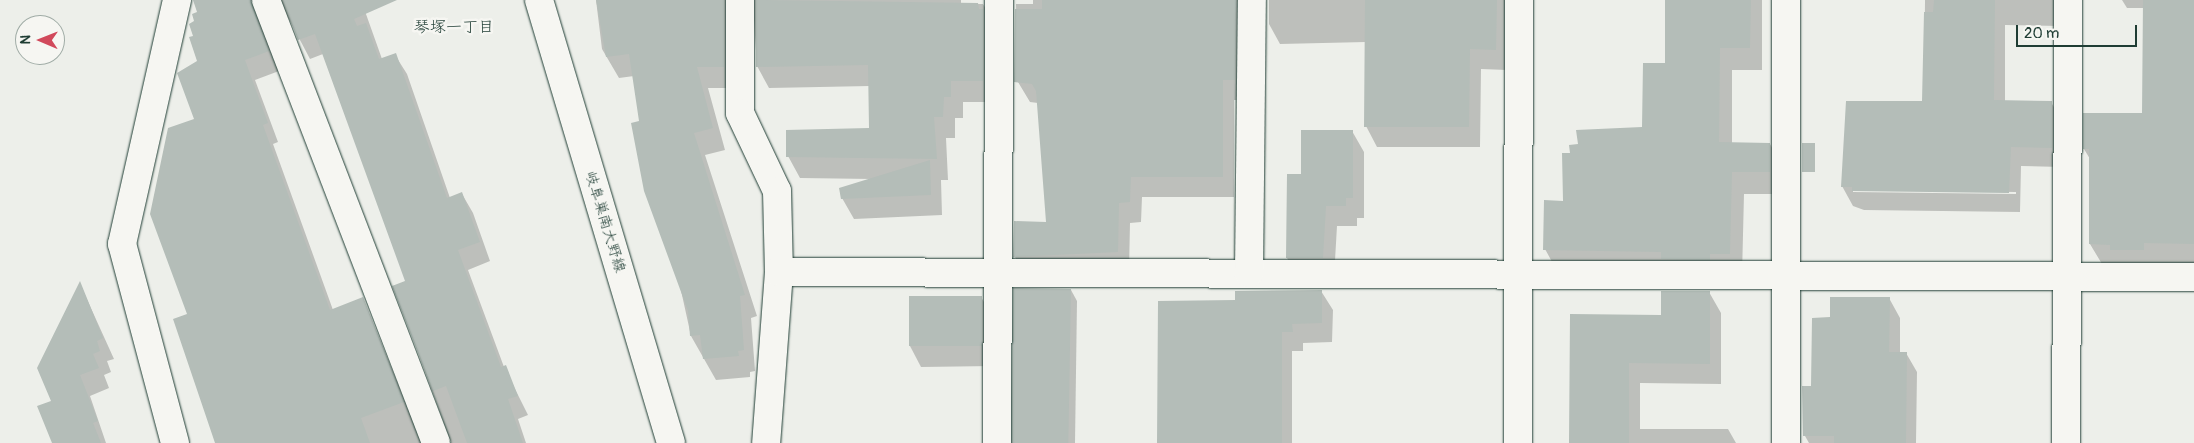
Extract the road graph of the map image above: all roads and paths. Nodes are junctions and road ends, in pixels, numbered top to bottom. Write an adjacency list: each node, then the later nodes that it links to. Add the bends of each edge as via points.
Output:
1 (176, 0): 17 (street, via 122,244)
2 (266, 0): 18 (street)
3 (539, 0): 19 (street, 岐阜巣南大野線)
4 (740, 0): 10 (street, via 740,113 777,191)
5 (999, 0): 11 (street)
6 (1252, 0): 12 (street)
7 (1519, 0): 13 (street)
8 (1786, 0): 14 (street)
9 (2068, 0): 15 (street)
10 (779, 272): 11 (street); 20 (street)
11 (998, 272): 12 (street); 21 (street)
12 (1249, 273): 13 (street)
13 (1519, 274): 14 (street); 22 (street)
14 (1786, 275): 15 (street); 23 (street)
15 (2067, 276): 16 (street); 24 (street)
16 (2194, 277)
17 (175, 443)
18 (436, 443)
19 (671, 443)
20 (766, 443)
21 (997, 443)
22 (1518, 443)
23 (1786, 443)
24 (2066, 443)

